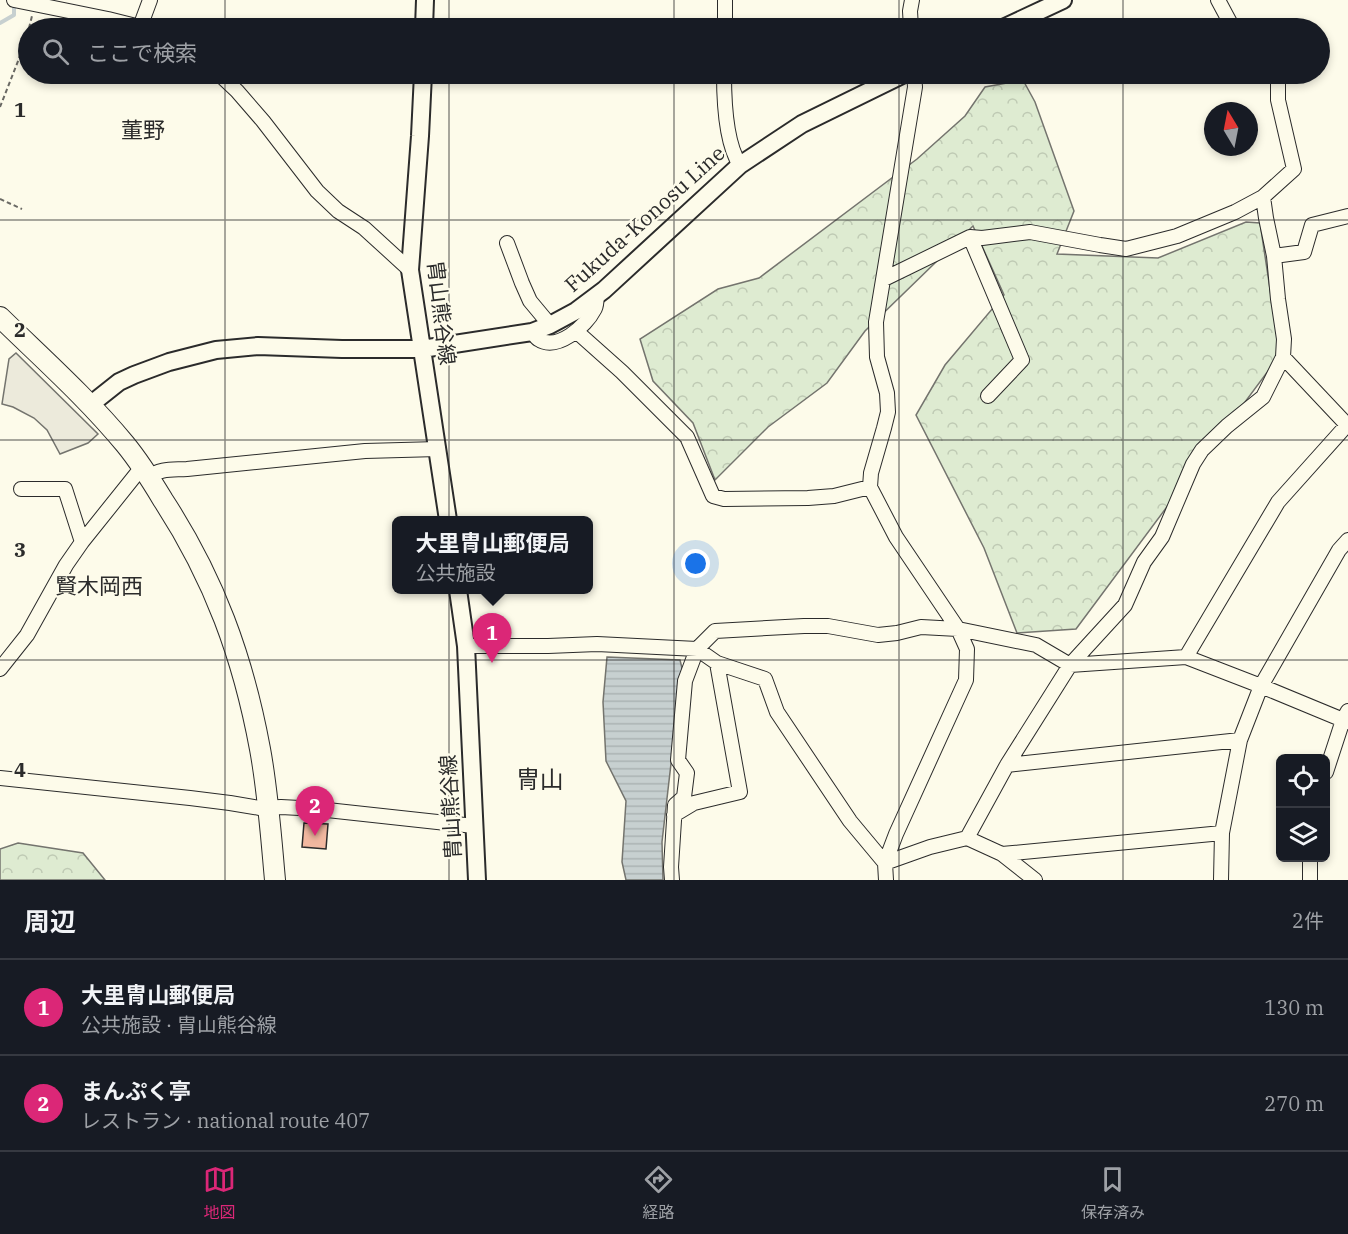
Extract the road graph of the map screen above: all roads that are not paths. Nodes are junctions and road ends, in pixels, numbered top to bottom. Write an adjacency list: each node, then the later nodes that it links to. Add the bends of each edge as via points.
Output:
1 (14, 0): 8 (street)
2 (150, 0): 10 (street)
3 (424, 0): 11 (main road)
4 (725, 0): 12 (street)
5 (912, 0): 13 (street)
6 (1063, 0): 14 (main road)
7 (1218, 0): 15 (street)
8 (34, 2): 9 (street)
9 (104, 18)
10 (145, 18)
11 (424, 18)
12 (725, 18)
13 (910, 18)
14 (1024, 18)
15 (1228, 18)
16 (230, 84): 28 (street, via 264,121 317,191)
17 (423, 84): 28 (main road, 胄山熊谷線)
18 (724, 84): 22 (street, via 732,150)
19 (884, 84): 22 (main road, Fukuda-Konosu Line, via 802,124)
20 (915, 84): 29 (street)
21 (1278, 84): 23 (street, via 1294,169)
22 (740, 165): 30 (main road, Fukuda-Konosu Line)
23 (1263, 197): 25 (street, via 1177,236 1126,249 1030,232); 27 (street)
24 (1348, 216): 27 (street, via 1311,225 1304,252)
25 (970, 237): 29 (street); 37 (street, via 1022,360)
26 (507, 243): 32 (street, via 531,301)
27 (1274, 256): 36 (street)
28 (410, 270): 35 (main road, 胄山熊谷線)
29 (884, 279): 42 (street, via 876,322 876,357 888,393 888,412 870,473)
30 (597, 296): 32 (main road, Fukuda-Konosu Line); 33 (street, via 594,310)
31 (0, 317): 38 (highway)
32 (550, 325): 34 (main road, Fukuda-Konosu Line)
33 (576, 331): 34 (street, via 564,340 549,343); 42 (street, via 687,437 713,496 808,498)
34 (532, 332): 35 (main road, Fukuda-Konosu Line)
35 (422, 349): 38 (main road, Fukuda-Konosu Line, via 258,346 216,350 134,375); 40 (main road, 胄山熊谷線)
36 (1283, 357): 39 (street); 53 (street, via 1263,397 1202,450 1125,605)
37 (988, 396)
38 (90, 405): 41 (highway)
39 (1347, 426): 51 (street, via 1278,502)
40 (438, 449): 41 (street, via 365,451); 44 (main road, 胄山熊谷線)
41 (146, 472): 46 (street); 61 (highway, via 179,525 220,606 244,675 261,752)
42 (870, 487): 48 (street, via 896,537)
43 (21, 489): 46 (street, via 65,489)
44 (447, 516)
45 (1348, 540): 55 (street, via 1338,550)
46 (82, 542): 54 (street, via 27,635)
47 (459, 594): 49 (main road, 胄山熊谷線)
48 (958, 628): 50 (street, via 921,627 878,635 828,626 715,631); 53 (street, via 1036,645); 68 (street, via 967,649 966,680)
49 (466, 646): 50 (street, via 597,644); 63 (main road, 胄山熊谷線)
50 (697, 649): 52 (street); 62 (street, via 685,681 678,760 687,773 684,797 675,805)
51 (1186, 657): 53 (street); 55 (street)
52 (717, 663): 62 (street, via 740,792 694,803); 68 (street, via 765,679 777,712 850,821)
53 (1070, 665): 59 (street)
54 (0, 669)
55 (1261, 686): 56 (street); 57 (street)
56 (1346, 717): 58 (street)
57 (1240, 740): 59 (street); 64 (street)
58 (1330, 761)
59 (1007, 765): 65 (street)
60 (0, 778): 61 (street)
61 (268, 808): 63 (street, via 318,809); 69 (highway)
62 (674, 815): 71 (street)
63 (474, 826): 70 (main road, 胄山熊谷線)
64 (1222, 832): 66 (street); 74 (street)
65 (967, 838): 66 (street); 68 (street)
66 (1002, 854): 73 (street)
67 (1310, 862): 75 (street)
68 (885, 863): 72 (street)
69 (275, 880)
70 (477, 880)
71 (672, 880)
72 (886, 880)
73 (1035, 880)
74 (1221, 880)
75 (1310, 880)

